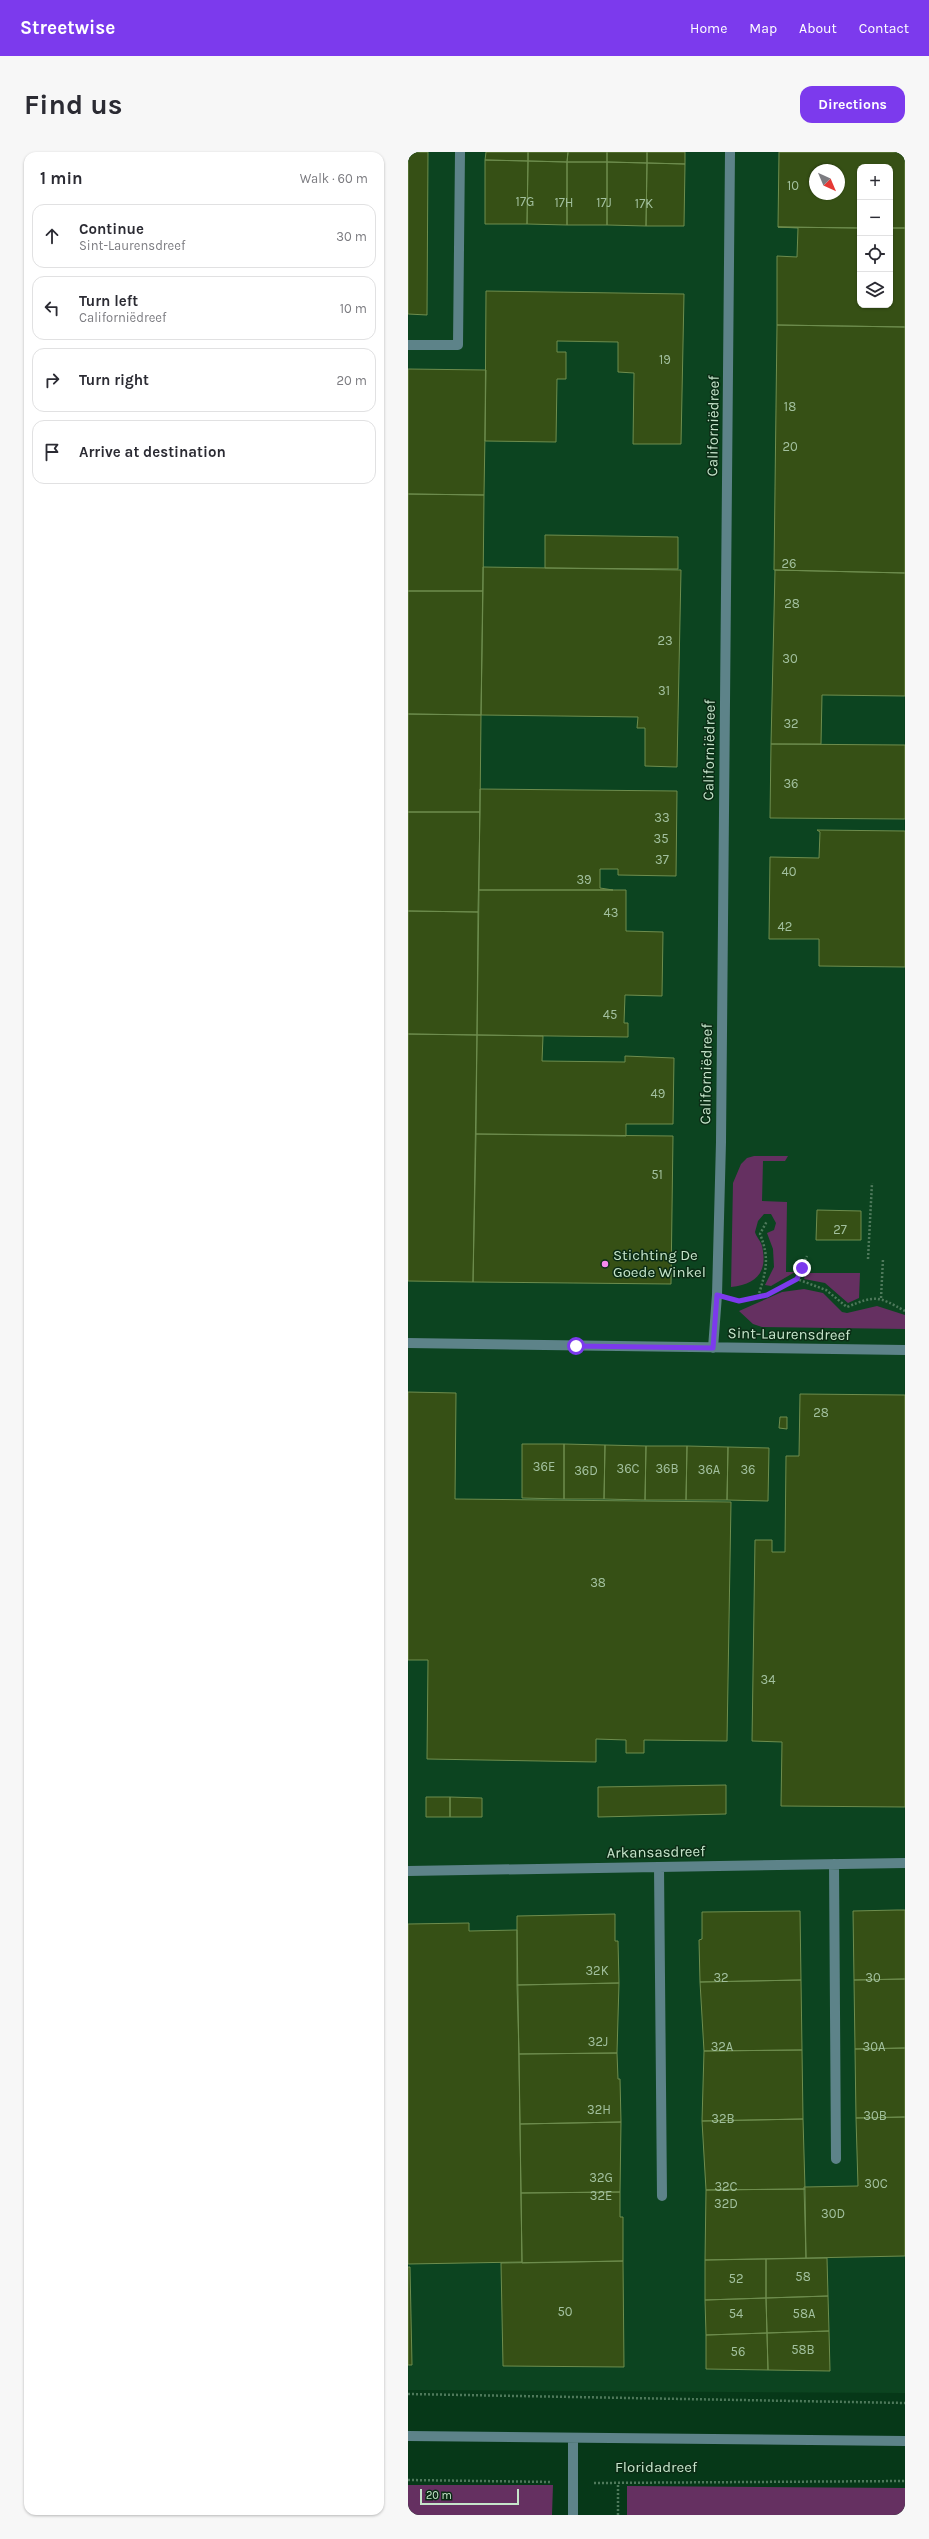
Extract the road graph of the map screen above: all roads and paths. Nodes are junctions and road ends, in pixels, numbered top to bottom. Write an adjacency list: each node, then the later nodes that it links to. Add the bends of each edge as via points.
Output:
1 (460, 152): 3 (street, via 458,345)
2 (730, 152): 10 (street, Californiëdreef)
3 (408, 346)
4 (872, 1183): 7 (path)
5 (768, 1221): 11 (path, via 760,1234 767,1250 767,1270)
6 (807, 1256): 9 (path)
7 (868, 1259)
8 (883, 1259): 12 (path)
9 (797, 1279): 11 (path); 12 (path, via 826,1290 847,1308 866,1299)
10 (717, 1295): 11 (path, via 739,1301); 15 (street, Californiëdreef)
11 (758, 1297)
12 (881, 1298): 13 (path)
13 (905, 1311)
14 (408, 1342): 15 (street, Sint-Laurensdreef)
15 (713, 1348): 16 (street, Sint-Laurensdreef)
16 (905, 1350)
17 (905, 1863): 18 (street, Arkansasdreef)
18 (834, 1864): 19 (street, Arkansasdreef); 21 (street)
19 (659, 1867): 20 (street, Arkansasdreef); 22 (street)
20 (408, 1871)
21 (836, 2159)
22 (662, 2196)
23 (408, 2394): 24 (path)
24 (905, 2403)
25 (408, 2436): 26 (street, Floridadreef)
26 (573, 2439): 27 (street, Floridadreef); 30 (street)
27 (905, 2440)
28 (408, 2480): 30 (path, Floridadreef)
29 (905, 2481): 31 (path, Floridadreef)
30 (574, 2483): 31 (path, Floridadreef); 32 (street)
31 (618, 2483): 33 (path)
32 (573, 2515)
33 (618, 2515)

